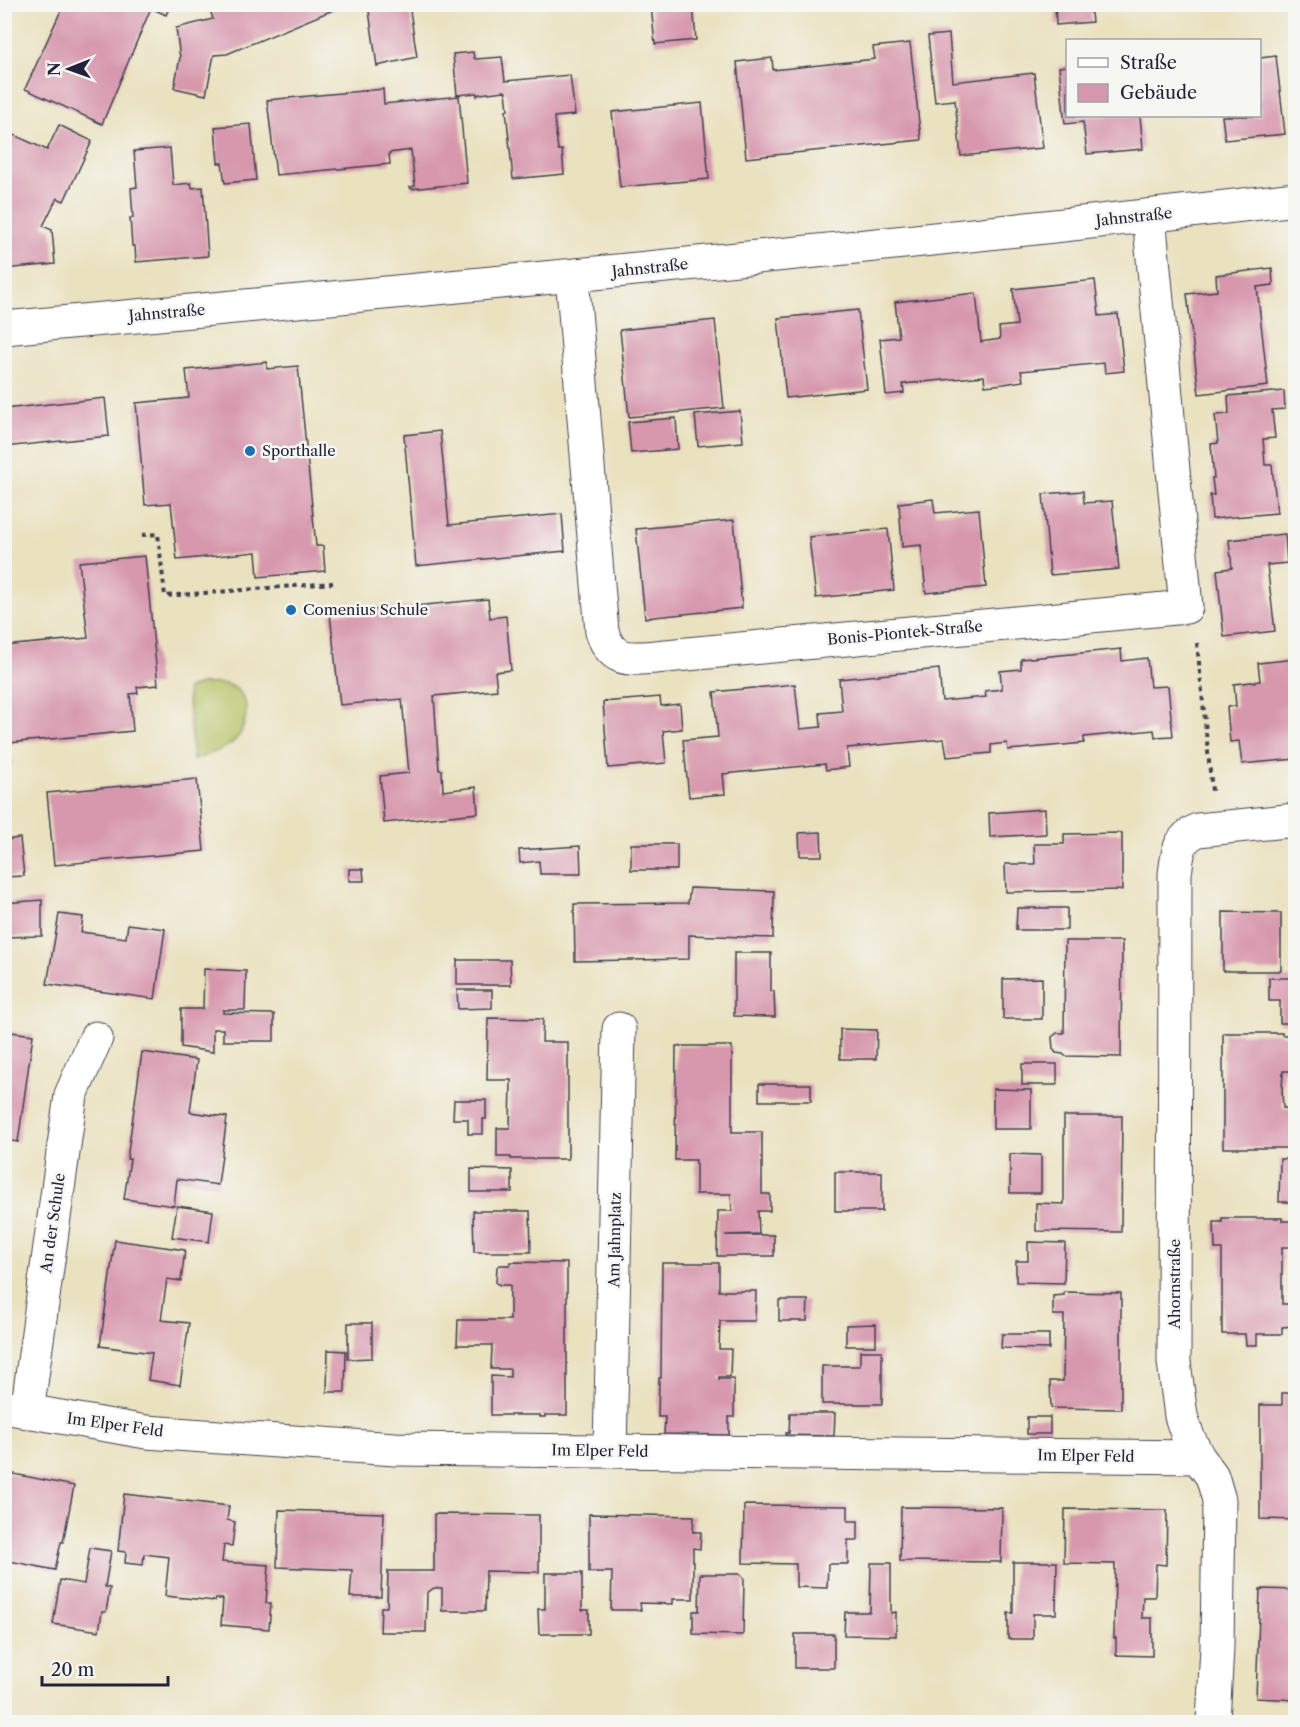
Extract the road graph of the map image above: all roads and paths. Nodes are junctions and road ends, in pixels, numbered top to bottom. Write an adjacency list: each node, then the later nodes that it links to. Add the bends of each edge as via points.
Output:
1 (1296, 199): 2 (street, Jahnstraße)
2 (1149, 216): 3 (street, Jahnstraße); 7 (street)
3 (572, 276): 4 (street, Jahnstraße); 7 (street, Bonis-Piontek-Straße, via 602,632 611,652 622,658)
4 (4, 328)
5 (142, 536): 6 (path, via 158,534 165,596)
6 (333, 583)
7 (1186, 607): 9 (path, via 1194,621)
8 (1296, 820): 9 (street)
9 (1216, 828): 14 (street, Ahornstraße, via 1184,837 1175,874 1174,1362 1181,1416)
10 (619, 1029): 13 (street, Am Jahnplatz)
11 (96, 1038): 12 (street, An der Schule, via 71,1095)
12 (16, 1409): 13 (street, Im Elper Feld, via 146,1432 372,1447)
13 (610, 1451): 14 (street, Im Elper Feld)
14 (1198, 1457): 15 (street, Ahornstraße, via 1212,1476 1219,1500)
15 (1213, 1722)

